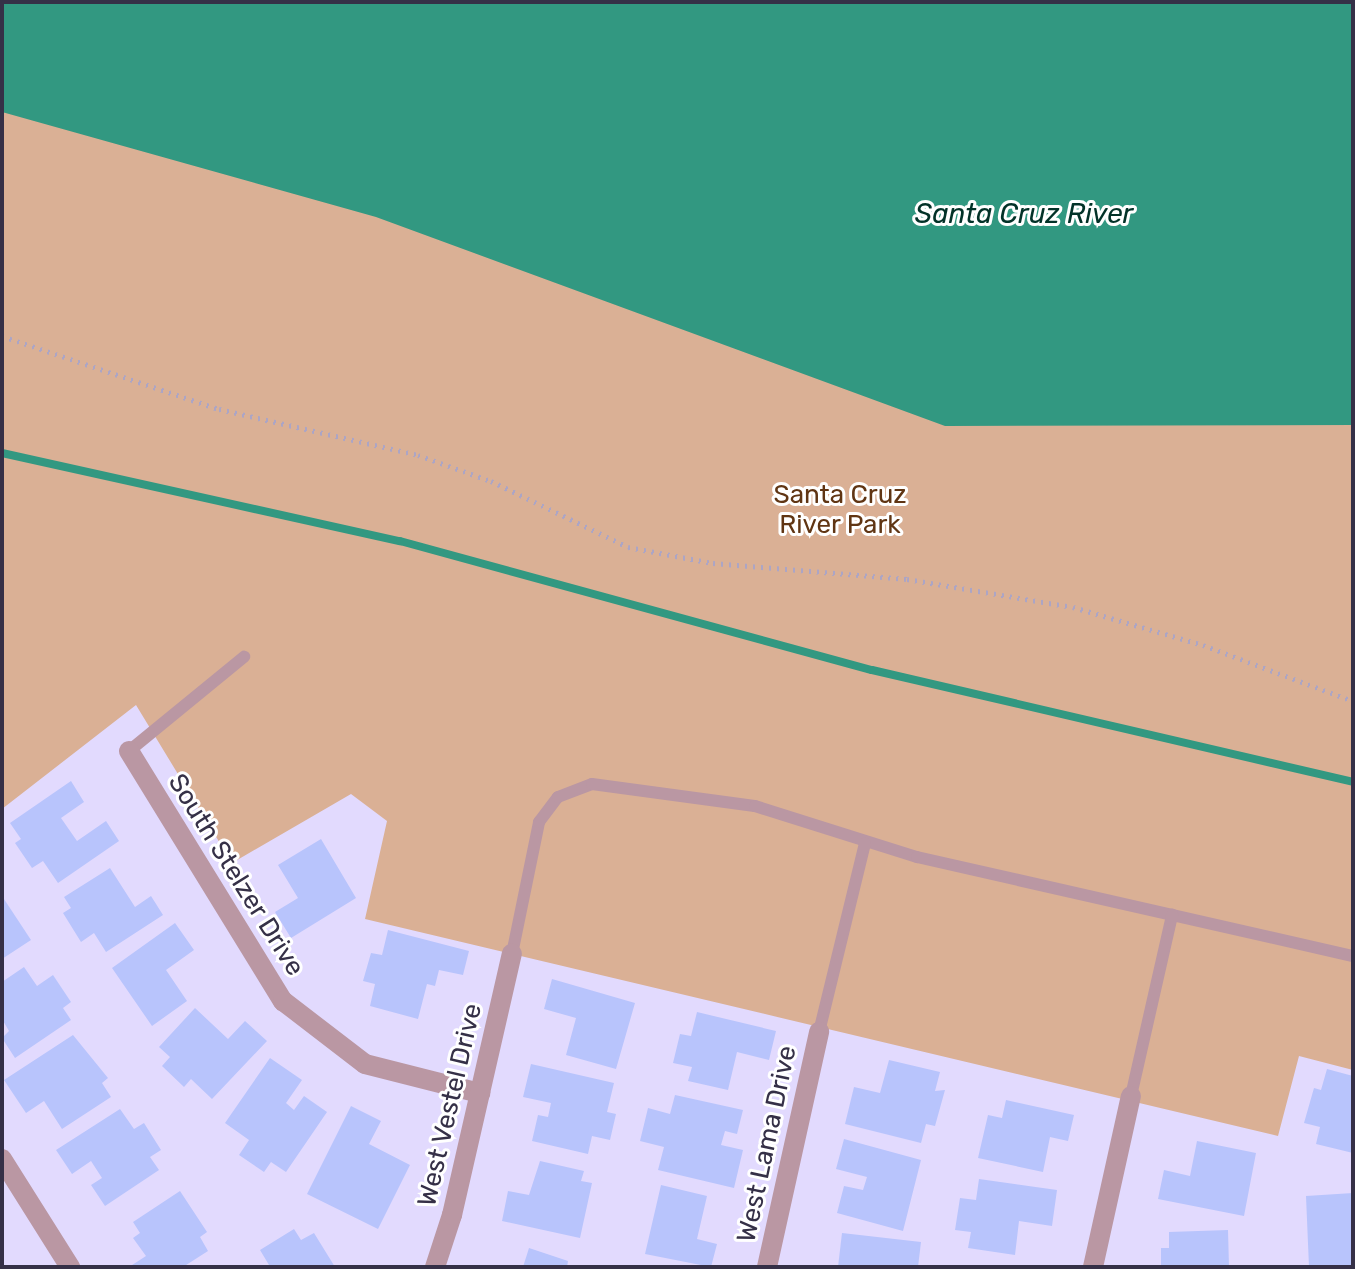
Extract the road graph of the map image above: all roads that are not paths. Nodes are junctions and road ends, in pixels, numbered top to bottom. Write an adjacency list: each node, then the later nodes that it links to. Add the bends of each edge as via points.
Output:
1 (244, 657): 2 (lane)
2 (129, 751): 8 (street, South Stelzer Drive, via 283,1001 365,1064)
3 (865, 844): 4 (lane); 5 (lane, via 755,806 592,784 558,797 539,822); 7 (lane)
4 (1172, 915): 6 (lane); 9 (lane)
5 (512, 954): 8 (street, West Vestel Drive)
6 (1353, 956)
7 (819, 1032): 13 (street, West Lama Drive)
8 (480, 1093): 12 (street, West Vestel Drive)
9 (1131, 1096): 14 (street)
10 (2, 1159): 11 (street)
11 (70, 1267)
12 (435, 1267)
13 (767, 1267)
14 (1093, 1267)

